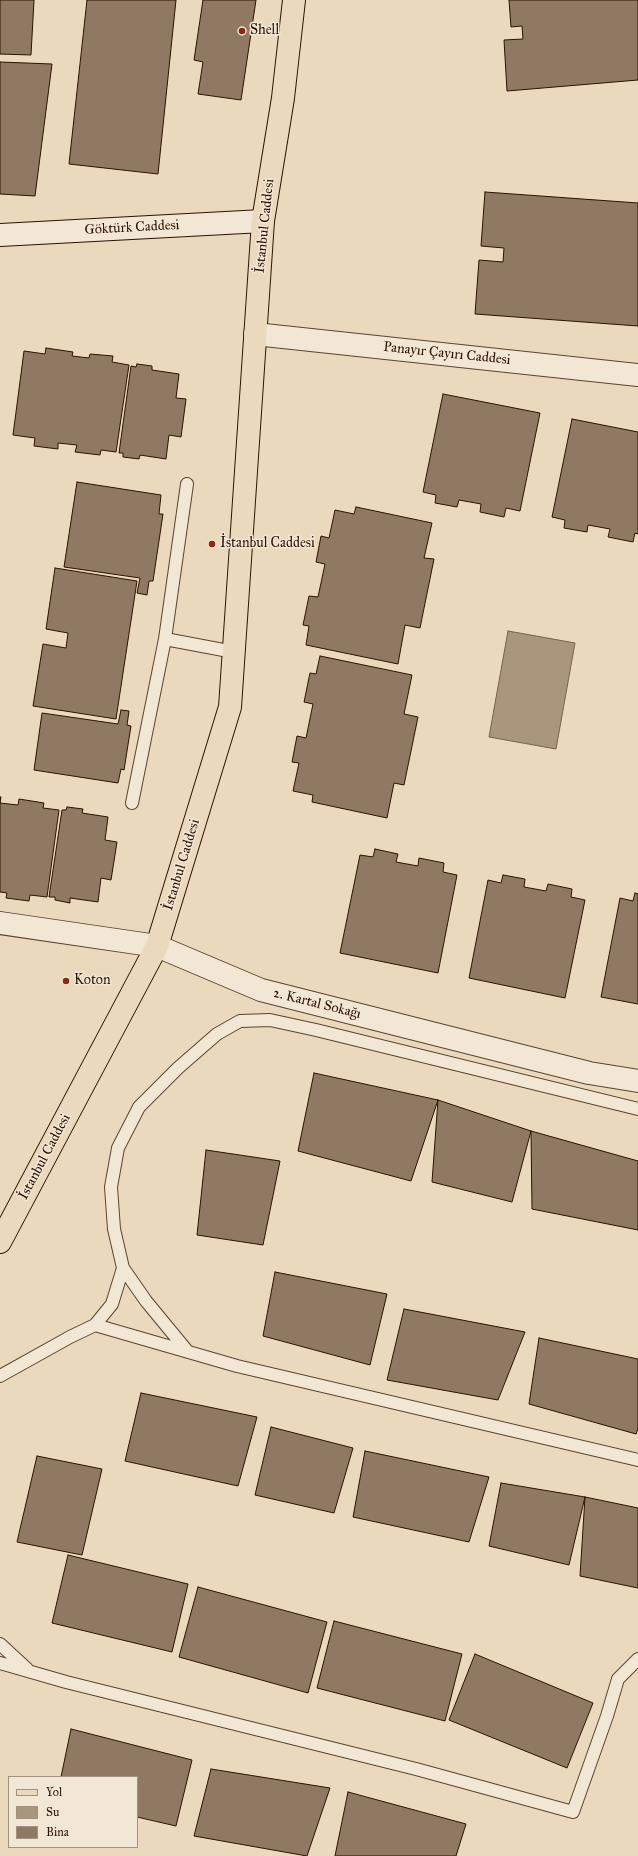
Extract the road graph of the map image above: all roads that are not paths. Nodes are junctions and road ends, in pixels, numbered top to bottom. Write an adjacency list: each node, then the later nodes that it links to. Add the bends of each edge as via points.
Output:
1 (294, 0): 2 (main road, İstanbul Caddesi, via 283,98)
2 (263, 221): 3 (street, Göktürk Caddesi); 4 (main road, İstanbul Caddesi)
3 (0, 235)
4 (255, 334): 5 (street, Panayır Çayırı Caddesi); 8 (main road, İstanbul Caddesi)
5 (638, 375)
6 (187, 484): 7 (lane)
7 (165, 639): 8 (lane); 9 (lane)
8 (234, 652): 11 (main road, İstanbul Caddesi, via 230,707)
9 (132, 803)
10 (0, 923): 11 (street, 2. Kartal Sokağı)
11 (158, 946): 12 (street, 2. Kartal Sokağı, via 261,990 589,1073); 14 (main road, İstanbul Caddesi)
12 (638, 1081)
13 (638, 1109): 15 (lane, via 309,1028 270,1020 240,1021 217,1034 139,1107 118,1148 111,1187 114,1229)
14 (0, 1242)
15 (123, 1268): 16 (lane, via 112,1304); 17 (lane, via 146,1301)
16 (95, 1325): 17 (lane); 18 (lane)
17 (188, 1352): 19 (lane, via 244,1368)
18 (0, 1376)
19 (638, 1460)
20 (0, 1644): 23 (lane)
21 (638, 1659): 23 (lane, via 618,1679 573,1812 416,1769)
22 (0, 1663): 23 (lane)
23 (29, 1672)

